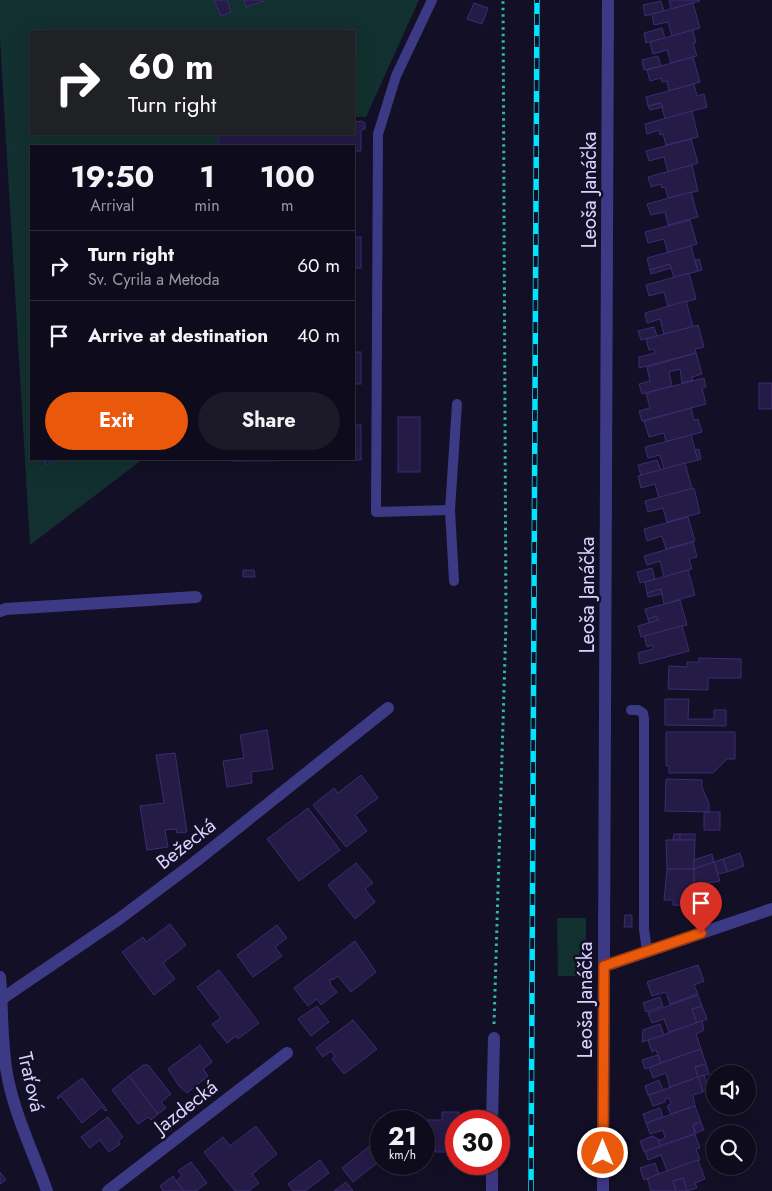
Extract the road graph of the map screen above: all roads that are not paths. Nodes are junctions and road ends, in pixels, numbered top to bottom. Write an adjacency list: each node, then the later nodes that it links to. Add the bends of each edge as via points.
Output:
1 (432, 0): 4 (lane, via 396,76 378,134 376,512)
2 (608, 0): 12 (street, Leoša Janáčka)
3 (457, 404): 4 (lane)
4 (450, 510): 5 (lane)
5 (454, 581)
6 (196, 598): 7 (street)
7 (0, 611)
8 (388, 708): 14 (street, Bežecká, via 187,868 119,919)
9 (631, 710): 11 (lane, via 643,713 644,719 644,929)
10 (772, 909): 11 (street)
11 (647, 952): 12 (street)
12 (604, 966): 22 (street, Leoša Janáčka)
13 (0, 977): 14 (street, Traťová)
14 (1, 999): 19 (street, Traťová, via 4,1053 11,1094)
15 (494, 1038): 17 (street)
16 (287, 1053): 20 (street, Jazdecká)
17 (492, 1110)
18 (492, 1175): 21 (street)
19 (47, 1191)
20 (108, 1191)
21 (492, 1191)
22 (603, 1191)

